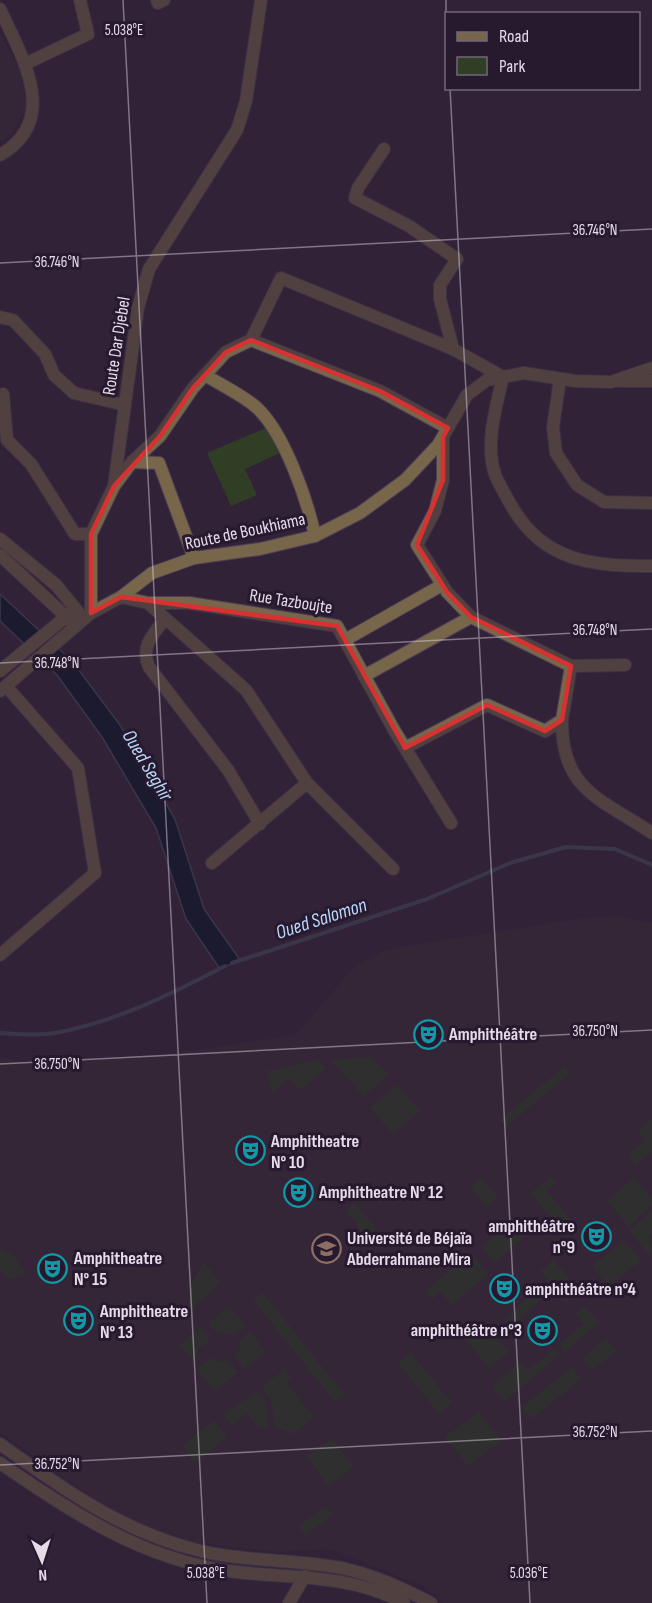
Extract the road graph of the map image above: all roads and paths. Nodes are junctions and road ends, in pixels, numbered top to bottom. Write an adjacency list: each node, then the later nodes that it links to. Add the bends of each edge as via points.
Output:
1 (80, 0): 6 (street, via 88,34)
2 (157, 0): 3 (street)
3 (164, 0)
4 (256, 2): 19 (street, Route Dar Djebel, via 246,101 237,130 149,269 138,308)
5 (0, 9): 6 (street)
6 (25, 63): 8 (street, via 32,92 32,117 17,143)
7 (384, 149): 11 (street, via 355,198 409,226 457,259 440,285)
8 (0, 155)
9 (0, 317): 19 (street, via 13,320 45,354 54,375 74,393)
10 (251, 340): 11 (street, via 281,278); 13 (street, via 225,352); 20 (street, via 380,390)
11 (453, 349): 14 (street)
12 (652, 368): 17 (street, Route de Boukhiama)
13 (205, 375): 22 (street, via 160,436); 26 (street, via 255,406 273,425 308,504)
14 (503, 377): 15 (street, Route de Boukhiama, via 524,373); 20 (street, Route de Boukhiama, via 487,381 467,395); 30 (street, via 492,441 495,475 523,526 547,548 579,560 615,566)
15 (560, 379): 17 (street, Route de Boukhiama); 24 (street, via 553,427 556,453 577,484 604,502)
16 (652, 381): 17 (street)
17 (611, 382)
18 (3, 394): 21 (street)
19 (125, 405): 23 (street, Route Dar Djebel)
20 (445, 432): 26 (street, Route de Boukhiama, via 405,480 360,513); 31 (street, via 443,480 435,511 417,545)
21 (4, 443): 25 (street, via 31,464 75,534)
22 (132, 462): 23 (street); 29 (street, via 159,463)
23 (114, 486): 25 (street, Route Dar Djebel)
24 (652, 503)
25 (91, 534): 34 (street, Route Dar Djebel)
26 (315, 536): 29 (street, Route de Boukhiama)
27 (0, 539): 34 (street, via 56,585)
28 (0, 555): 34 (street)
29 (194, 558): 32 (street, Route de Boukhiama, via 152,573)
30 (652, 566)
31 (442, 585): 36 (street); 37 (street)
32 (121, 597): 33 (street, Rue Tazboujte); 34 (street, Route de Boukhiama)
33 (148, 603): 35 (street); 37 (street, Rue Tazboujte, via 189,603 337,626)
34 (76, 618): 40 (street, Route de Boukhiama); 42 (street, Route de Boukhiama, via 66,636)
35 (165, 618): 47 (street, via 246,690); 49 (street, via 146,644 149,667 228,770)
36 (471, 618): 39 (street); 41 (street)
37 (345, 640): 41 (street, Rue Tazboujte)
38 (625, 665): 39 (street)
39 (571, 666): 43 (street)
40 (2, 669)
41 (364, 676): 46 (street, Rue Tazboujte)
42 (3, 689): 53 (street, via 78,768 95,873)
43 (562, 720): 44 (street); 45 (street)
44 (545, 731): 45 (street); 46 (street, via 487,705)
45 (561, 746): 50 (street, via 583,789)
46 (405, 748): 48 (street, Rue Tazboujte)
47 (307, 783): 49 (street); 52 (street)
48 (451, 823)
49 (260, 825): 51 (street)
50 (652, 833)
51 (212, 863)
52 (393, 869)
53 (0, 955)
54 (0, 1444): 56 (street, via 75,1497 135,1529)
55 (0, 1463): 57 (street, via 65,1509 117,1536 161,1554)
56 (233, 1558): 57 (street); 61 (street, via 340,1568 382,1580)
57 (229, 1571): 58 (street)
58 (305, 1576): 59 (street); 60 (street, via 366,1588)
59 (289, 1603)
60 (404, 1603)
61 (431, 1603)

